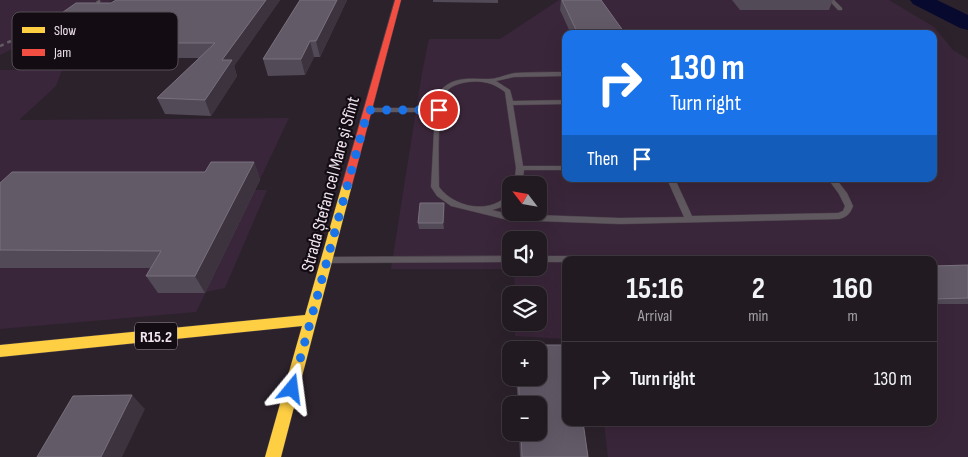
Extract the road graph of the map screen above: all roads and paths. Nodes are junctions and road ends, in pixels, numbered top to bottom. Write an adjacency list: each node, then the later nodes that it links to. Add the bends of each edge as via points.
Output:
1 (398, 0): 8 (main road, Strada Ștefan cel Mare și Sfînt)
2 (831, 0): 3 (lane)
3 (840, 9)
4 (562, 74): 5 (lane, via 514,75)
5 (491, 81): 6 (lane, via 508,91); 9 (lane, via 465,80 451,85 444,91)
6 (510, 102): 7 (lane); 10 (lane)
7 (562, 102)
8 (368, 110): 9 (lane); 21 (main road, Strada Ștefan cel Mare și Sfînt)
9 (439, 110): 16 (lane, via 434,187 439,195 454,204)
10 (520, 168): 11 (lane); 12 (lane)
11 (562, 168)
12 (519, 176)
13 (672, 182): 17 (lane)
14 (834, 182): 17 (lane, via 850,206 839,216)
15 (502, 203): 16 (lane)
16 (473, 209): 17 (lane, via 508,217 620,221)
17 (689, 219)
18 (502, 259): 21 (lane)
19 (547, 259): 20 (lane)
20 (562, 259)
21 (328, 260): 22 (main road, Strada Ștefan cel Mare și Sfînt)
22 (312, 320): 23 (main road, R15.2); 24 (main road, Strada Ștefan cel Mare și Sfînt)
23 (0, 351)
24 (272, 457)

